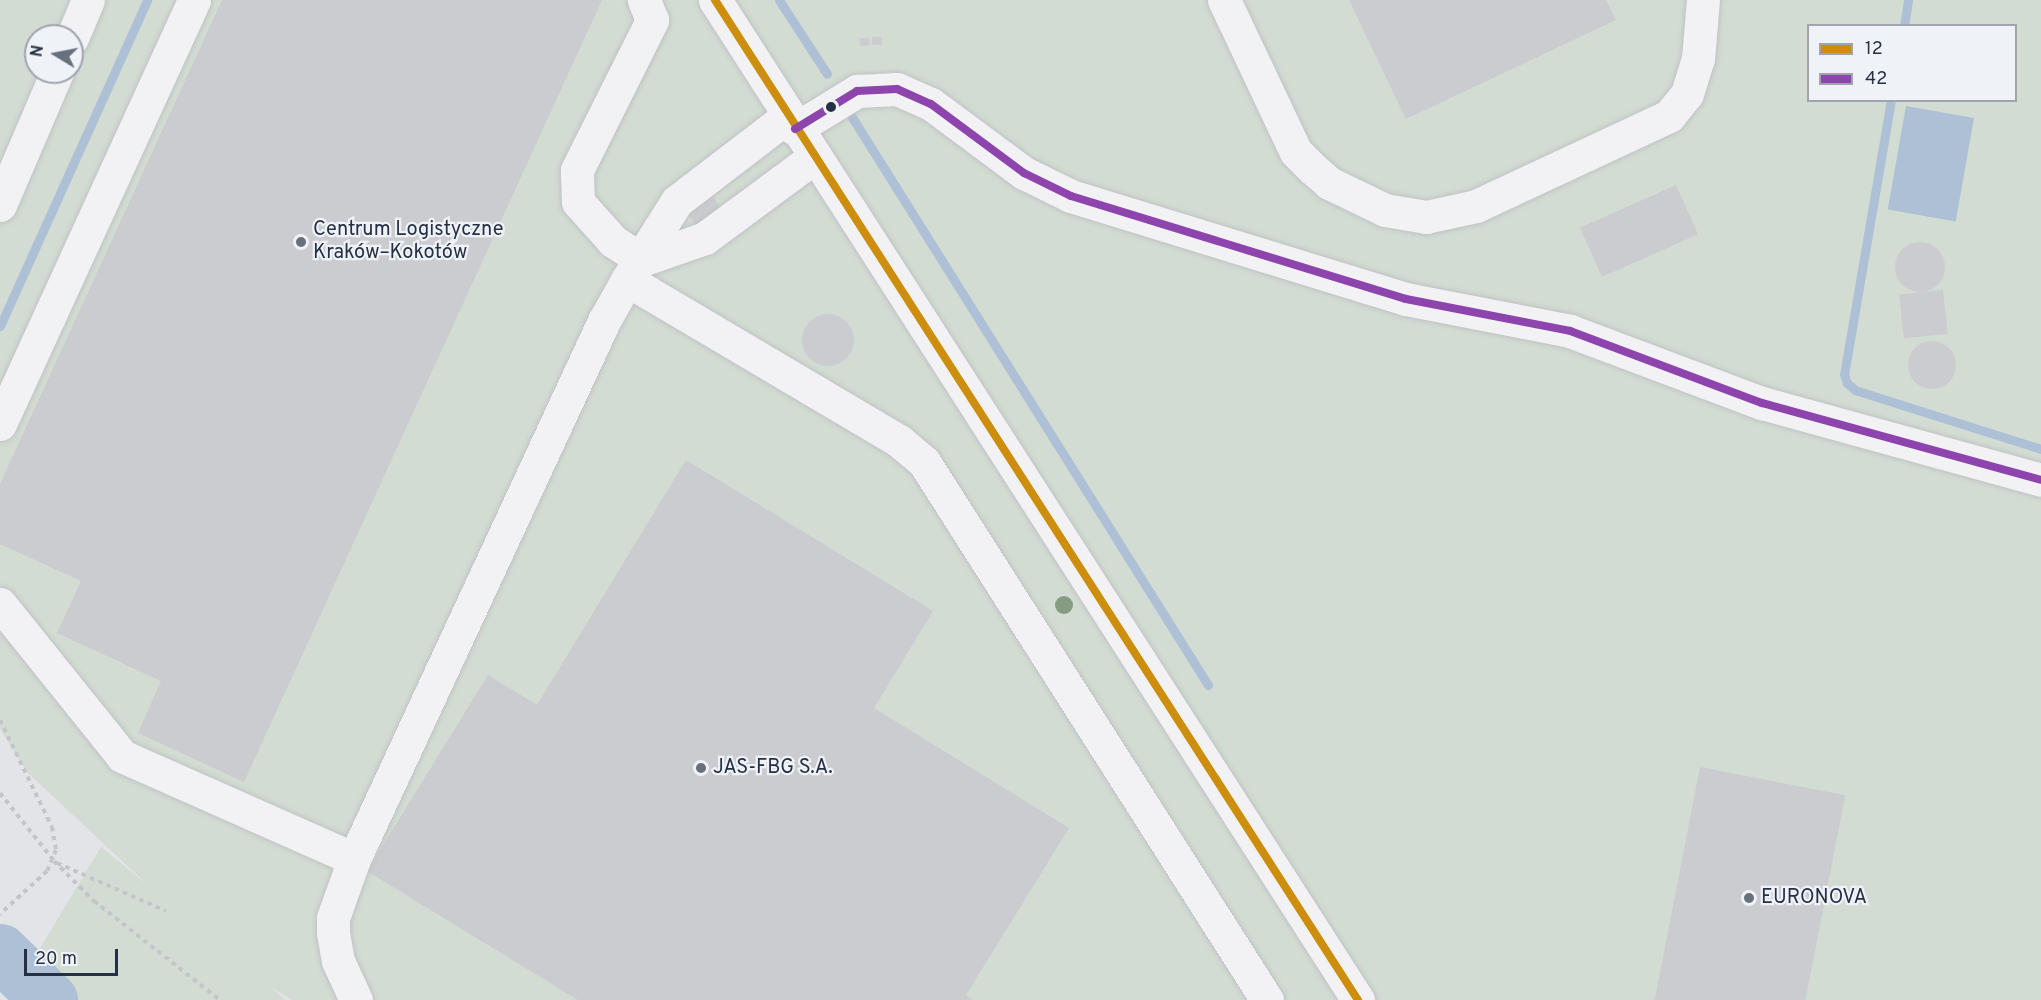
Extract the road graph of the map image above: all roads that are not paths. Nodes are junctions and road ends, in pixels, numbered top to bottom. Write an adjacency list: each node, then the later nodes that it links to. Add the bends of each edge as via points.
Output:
1 (88, 0): 7 (street)
2 (194, 0): 13 (street)
3 (644, 0): 12 (street, via 652,20 578,170 578,202)
4 (715, 0): 9 (street)
5 (1224, 0): 6 (street, via 1296,152 1329,183 1385,210 1426,217 1476,206 1669,116 1687,94 1698,59)
6 (1703, 0)
7 (78, 24)
8 (52, 84): 11 (street)
9 (791, 122): 10 (street); 12 (street, via 677,201); 14 (street, via 857,91 897,89 931,104 1023,173 1071,196 1406,299 1570,331 1762,403)
10 (813, 158): 12 (street, via 705,238); 19 (street, via 1041,504)
11 (0, 205)
12 (634, 270): 16 (street, via 598,332); 18 (street, via 899,441 924,462)
13 (0, 424)
14 (2041, 480)
15 (0, 604): 16 (street, via 122,756)
16 (354, 859): 17 (street, via 333,918 333,933 338,961)
17 (356, 1000)
18 (1267, 1000)
19 (1358, 1000)

